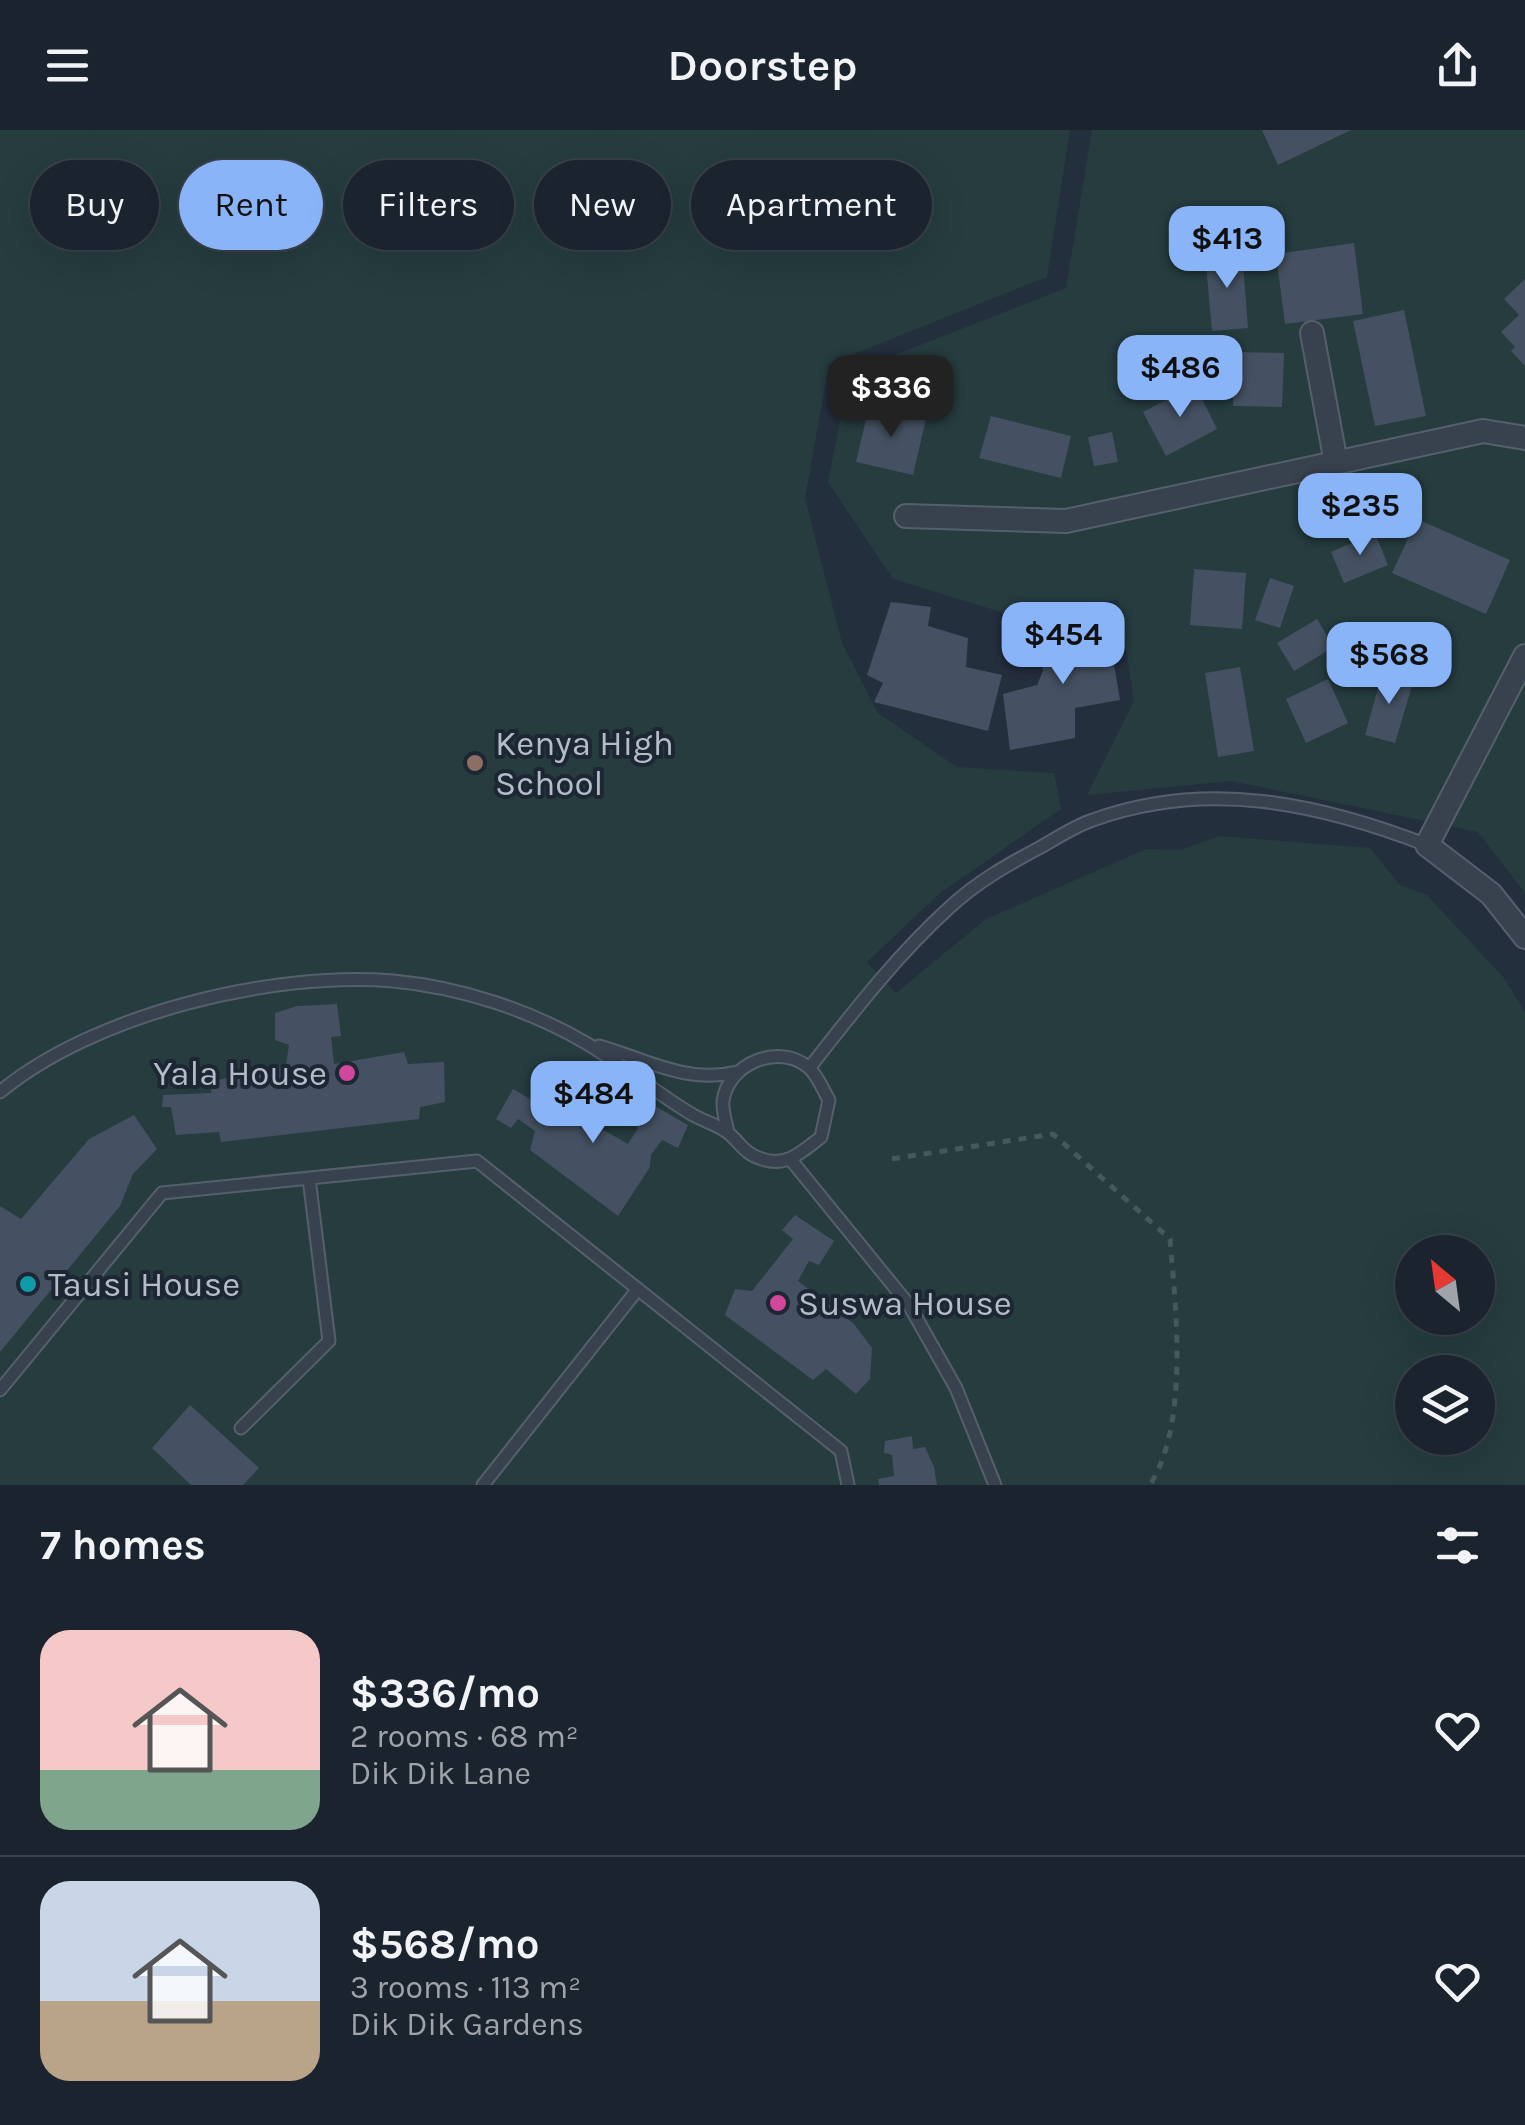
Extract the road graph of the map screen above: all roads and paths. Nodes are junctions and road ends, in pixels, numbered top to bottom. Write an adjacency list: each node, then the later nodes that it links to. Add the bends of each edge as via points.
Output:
1 (1312, 333): 3 (street)
2 (1525, 438): 3 (street, via 1483,431)
3 (1336, 463): 4 (street, via 1066,521)
4 (906, 516)
5 (1525, 656): 6 (street)
6 (1427, 846): 7 (street, via 1491,894); 9 (lane, via 1353,818 1229,797 1168,802 1092,820 998,870 953,904 881,978)
7 (1525, 937)
8 (585, 1042): 10 (lane, via 678,1074 712,1078); 11 (lane, via 475,997 393,981 292,984 132,1019 67,1048); 12 (lane)
9 (810, 1068): 10 (lane, via 786,1056 760,1058); 14 (lane, via 829,1100 822,1137)
10 (737, 1072): 12 (lane, via 723,1101)
11 (0, 1092)
12 (728, 1132): 14 (lane, via 743,1152 766,1161)
13 (892, 1159): 22 (path, via 1053,1134 1170,1239 1176,1390 1162,1466)
14 (791, 1160): 21 (lane, via 909,1305 956,1388)
15 (309, 1178): 16 (lane, via 477,1161); 17 (lane, via 162,1193); 18 (lane, via 329,1340)
16 (638, 1289): 19 (lane); 20 (lane, via 840,1450)
17 (0, 1390)
18 (241, 1428)
19 (484, 1485)
20 (848, 1485)
21 (995, 1485)
22 (1150, 1485)

